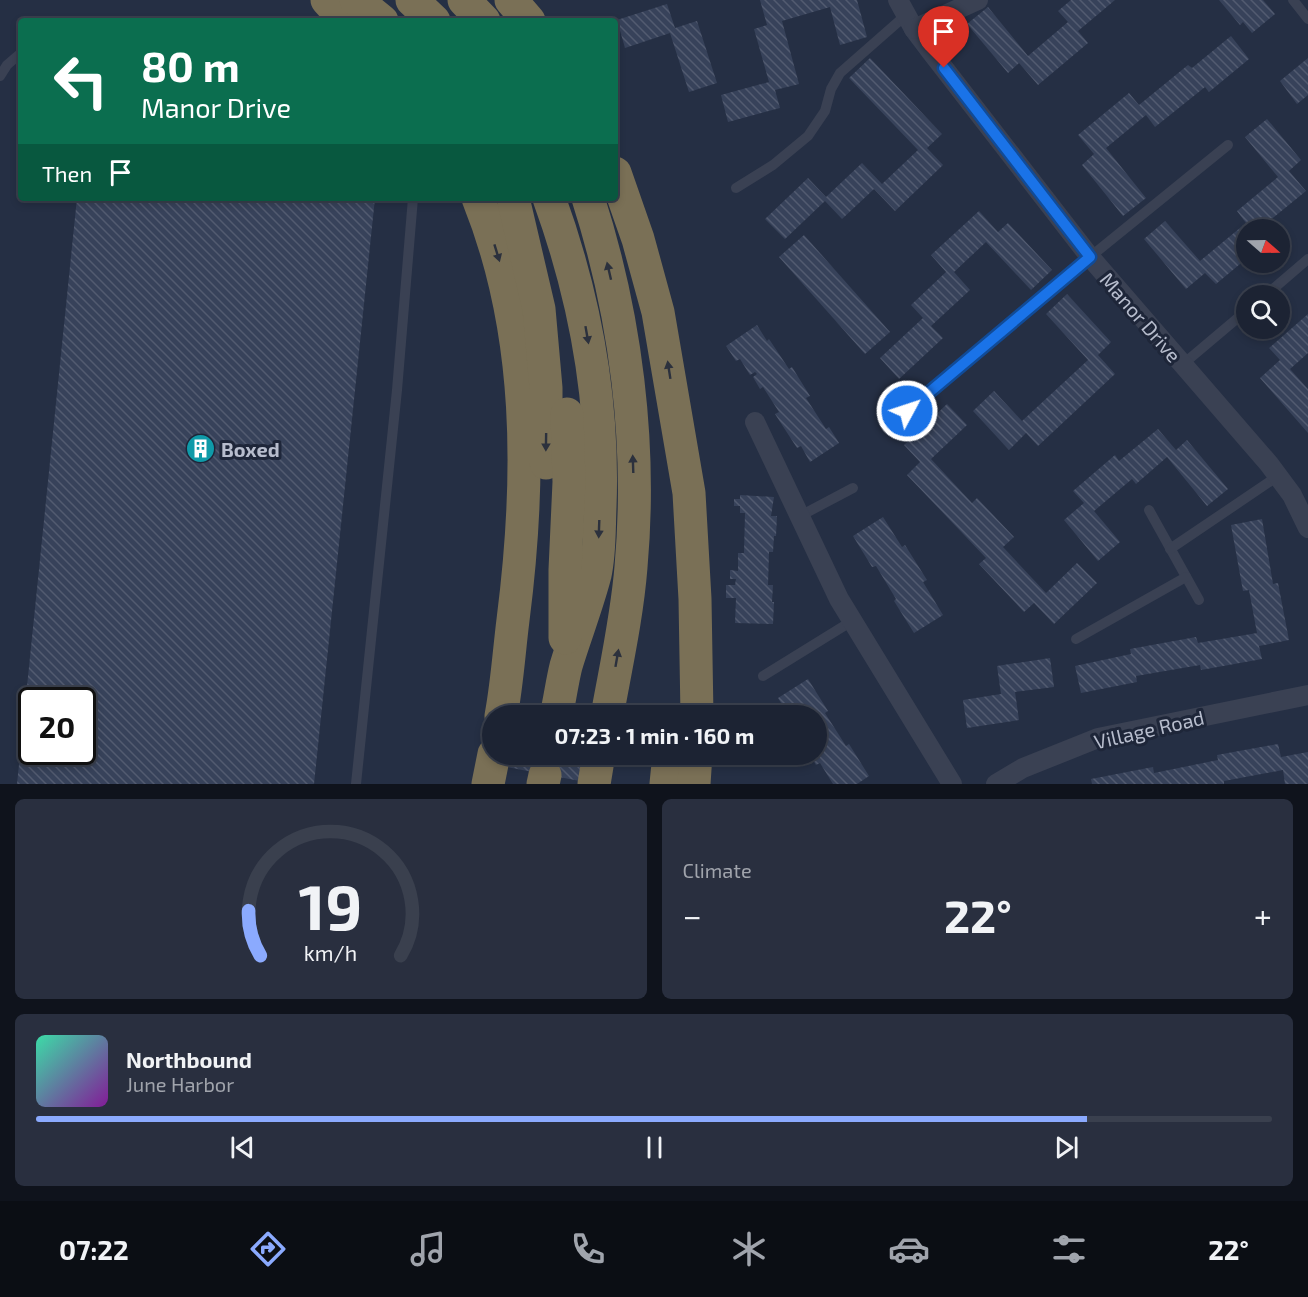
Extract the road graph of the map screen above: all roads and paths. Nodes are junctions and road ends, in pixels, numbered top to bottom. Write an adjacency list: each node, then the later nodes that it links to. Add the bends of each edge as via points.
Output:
1 (327, 0): 9 (highway)
2 (356, 0): 10 (highway)
3 (412, 0): 11 (highway)
4 (464, 0): 12 (highway)
5 (511, 0): 13 (highway)
6 (978, 0): 8 (street)
7 (1293, 0): 14 (lane)
8 (906, 15): 19 (lane, via 840,74 825,111 808,136 773,165); 26 (street, Manor Drive)
9 (343, 18)
10 (378, 18)
11 (431, 18)
12 (481, 18)
13 (526, 18)
14 (1308, 19)
15 (18, 56): 16 (lane)
16 (0, 76)
17 (1228, 145): 26 (lane)
18 (618, 181): 33 (highway, one-way to 18, via 658,312)
19 (736, 188)
20 (413, 201): 57 (lane)
21 (478, 201): 47 (highway, one-way to 47, via 507,287 522,390 522,529)
22 (514, 201): 47 (highway, one-way to 47, via 539,309 545,368 546,447 532,581)
23 (514, 201): 44 (highway, via 544,272 566,394 569,482)
24 (550, 201): 44 (highway, one-way to 44, via 586,328 601,445 595,574)
25 (589, 201): 49 (highway, one-way to 25, via 631,569 634,466 621,333)
26 (1090, 257): 30 (street, Manor Drive); 31 (lane)
27 (1308, 260): 28 (lane)
28 (1278, 285)
29 (1236, 319): 30 (lane)
30 (1182, 365): 34 (street, Manor Drive)
31 (907, 411)
32 (755, 422): 37 (street)
33 (678, 428): 50 (highway, via 679,620); 51 (highway, via 691,520)
34 (1278, 476): 38 (street, Manor Drive); 39 (lane)
35 (853, 488): 37 (lane)
36 (1149, 510): 39 (lane)
37 (800, 516): 42 (street)
38 (1306, 518)
39 (1170, 549): 40 (lane)
40 (1186, 577): 41 (lane); 43 (lane)
41 (1199, 600)
42 (852, 621): 45 (lane); 62 (street)
43 (1076, 639)
44 (566, 669): 48 (highway)
45 (763, 676)
46 (1308, 695): 56 (street, Village Road, via 1098,738 1023,768)
47 (503, 705)
48 (558, 705)
49 (609, 705)
50 (674, 705)
51 (696, 705)
52 (492, 765): 58 (highway)
53 (597, 765): 59 (highway)
54 (668, 765): 60 (highway)
55 (695, 765): 61 (highway)
56 (1000, 783)
57 (356, 784)
58 (488, 784)
59 (594, 784)
60 (666, 784)
61 (694, 784)
62 (952, 784)

